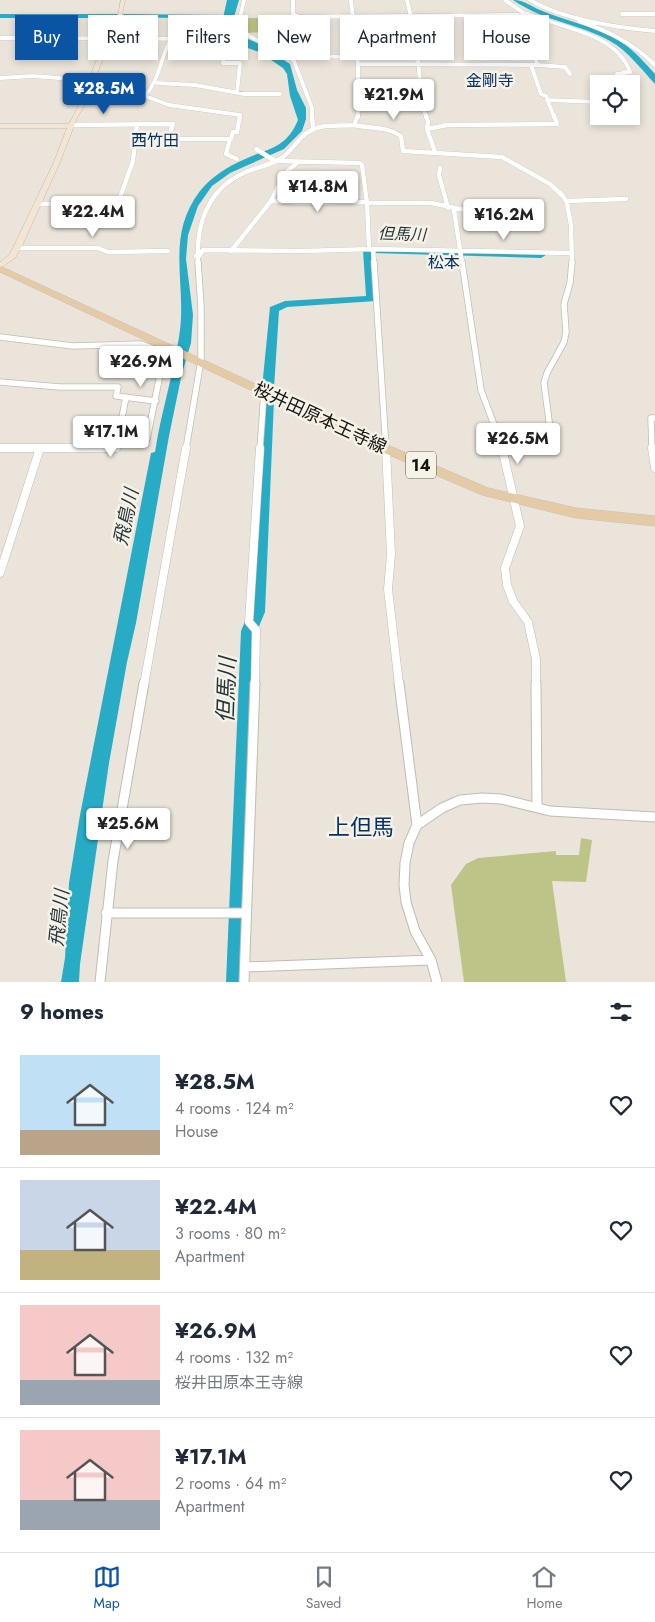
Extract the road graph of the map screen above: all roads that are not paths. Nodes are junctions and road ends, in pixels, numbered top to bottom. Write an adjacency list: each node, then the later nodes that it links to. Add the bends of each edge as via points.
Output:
1 (123, 0): 13 (street)
2 (244, 0): 21 (street, via 238,21 241,30)
3 (293, 0): 17 (street, via 293,14 297,16)
4 (351, 0): 14 (street)
5 (407, 0): 15 (street)
6 (505, 0): 10 (street)
7 (530, 0): 9 (street)
8 (536, 0): 16 (street)
9 (542, 7): 16 (street); 18 (street)
10 (526, 13): 36 (street, via 586,34 618,52 629,64 630,72)
11 (622, 14): 12 (street)
12 (655, 14)
13 (120, 15)
14 (354, 15)
15 (411, 15)
16 (568, 16): 18 (street); 19 (street)
17 (340, 17)
18 (577, 21): 33 (street, via 613,32 632,43)
19 (655, 31)
20 (0, 38): 22 (street)
21 (258, 39)
22 (88, 40)
23 (168, 45): 38 (street)
24 (100, 60): 39 (street)
25 (224, 60): 40 (street, via 223,63 240,63)
26 (292, 60): 49 (street, via 312,108)
27 (357, 60): 30 (street)
28 (419, 60): 31 (street)
29 (535, 60): 34 (street)
30 (358, 64): 31 (street); 46 (street, via 358,119)
31 (420, 65): 32 (street); 50 (street)
32 (531, 65): 34 (street); 43 (street, via 541,94)
33 (655, 65)
34 (538, 66): 35 (street, via 565,67)
35 (570, 74)
36 (617, 75)
37 (0, 78): 39 (street, via 48,76)
38 (157, 83): 40 (street, via 196,85); 42 (street)
39 (91, 85): 42 (street); 48 (street)
40 (237, 93): 41 (street)
41 (280, 94)
42 (145, 96): 51 (street, via 169,105 240,115 237,132 233,132)
43 (547, 100): 44 (street); 50 (street, via 557,124 446,124)
44 (590, 102)
45 (137, 124): 48 (street); 51 (street, via 173,124 168,139); 62 (street, via 133,161 118,203)
46 (354, 124): 49 (street); 53 (street, via 393,131 401,136 403,151)
47 (0, 126): 48 (street)
48 (71, 126): 62 (street)
49 (313, 128): 55 (street, via 294,149)
50 (427, 129): 53 (street)
51 (230, 139): 54 (street, via 226,154)
52 (257, 150): 55 (street)
53 (435, 152): 60 (street, via 502,157 555,188)
54 (237, 159)
55 (276, 161): 56 (street); 71 (street, via 237,176 216,194 201,221)
56 (298, 162): 59 (street, via 284,174); 61 (street, via 360,163)
57 (440, 168): 63 (street, via 439,175)
58 (626, 199): 60 (street)
59 (271, 201): 61 (street); 69 (street)
60 (566, 201): 70 (street, via 571,220)
61 (367, 202): 63 (street, via 429,203); 66 (street)
62 (37, 204): 65 (street)
63 (451, 209): 64 (street); 67 (street)
64 (465, 210)
65 (17, 248): 68 (street); 72 (street)
66 (371, 248): 67 (street); 69 (street); 86 (street)
67 (460, 250): 70 (street); 82 (street, via 481,390)
68 (168, 251)
69 (231, 251): 71 (street, via 203,250)
70 (571, 253): 82 (street, via 570,281 564,308 565,341 544,381 551,436)
71 (196, 256): 76 (street, via 202,305)
72 (0, 268): 74 (main road, 桜井田原本王寺線 / 14)
73 (0, 337): 74 (street, via 73,346 141,344)
74 (165, 351): 75 (street); 76 (main road, 桜井田原本王寺線 / 14); 80 (street)
75 (116, 359)
76 (201, 363): 78 (main road, 桜井田原本王寺線 / 14); 95 (street)
77 (0, 382): 79 (street, via 60,388 118,387 116,396)
78 (264, 392): 86 (main road, 桜井田原本王寺線 / 14); 96 (street, via 248,622 256,630 256,640)
79 (126, 397): 80 (street); 85 (street, via 116,448)
80 (156, 401): 83 (street)
81 (655, 418): 87 (street, via 651,418 650,440)
82 (499, 438): 89 (street)
83 (147, 439)
84 (0, 448): 85 (street)
85 (40, 448): 91 (street)
86 (386, 449): 89 (main road, 桜井田原本王寺線 / 14, via 477,488); 94 (street, via 390,614)
87 (654, 454): 88 (street)
88 (655, 468)
89 (515, 500): 90 (main road, 桜井田原本王寺線 / 14, via 576,513); 92 (street, via 519,533 506,568 507,585 513,601 528,622 536,659)
90 (655, 521)
91 (0, 573)
92 (537, 807): 93 (street, via 550,811); 94 (street, via 491,798 460,800)
93 (655, 817)
94 (417, 825): 97 (street, via 409,843 404,885 415,931)
95 (106, 913): 96 (street); 99 (street)
96 (246, 913): 98 (street)
97 (431, 960): 98 (street); 101 (street)
98 (245, 967): 100 (street)
99 (100, 982)
100 (244, 982)
101 (437, 982)

